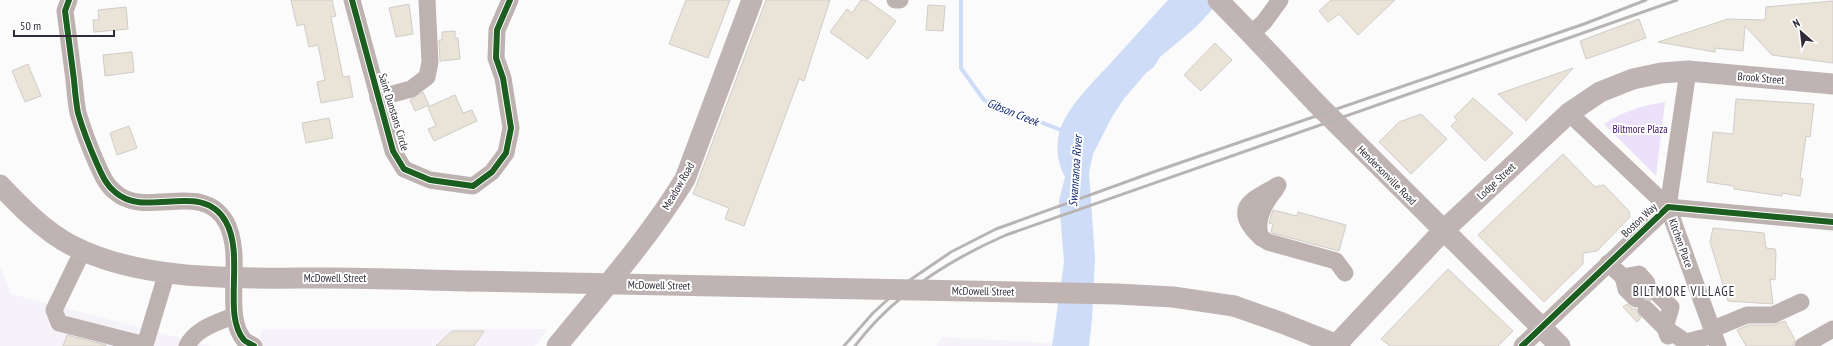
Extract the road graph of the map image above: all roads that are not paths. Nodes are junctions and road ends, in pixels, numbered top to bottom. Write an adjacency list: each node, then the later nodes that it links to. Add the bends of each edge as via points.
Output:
1 (69, 0): 24 (street, via 65,11 78,112 102,176 116,193 132,200 151,203 182,200 216,209 226,221 231,235)
2 (352, 0): 13 (street, Saint Dunstans Circle)
3 (426, 0): 13 (street, via 430,62 427,77 411,89)
4 (510, 0): 13 (street, Saint Dunstans Circle, via 497,30 496,58 503,78 511,128 506,154 492,172 473,186 430,180 404,169 393,151)
5 (752, 0): 35 (main road, Meadow Road, via 684,179 649,231)
6 (895, 0): 7 (street)
7 (900, 0)
8 (1218, 0): 10 (main road, Hendersonville Road)
9 (1280, 0): 10 (street)
10 (1252, 34): 19 (main road, Hendersonville Road, via 1316,103)
11 (1688, 71): 12 (main road, Brook Street); 14 (main road, Lodge Street, via 1634,79 1600,92); 17 (street)
12 (1833, 84)
13 (378, 98)
14 (1569, 112): 17 (street); 19 (main road, Lodge Street)
15 (0, 185): 20 (main road, McDowell Street, via 46,228)
16 (1278, 185): 23 (street, via 1251,201 1246,214 1250,226 1268,242 1336,261)
17 (1668, 207): 18 (street, Boston Way); 21 (street, Boston Way); 30 (street, Kitchen Place)
18 (1833, 222)
19 (1443, 231): 28 (main road, Hendersonville Road); 31 (main road, Lodge Street)
20 (82, 250): 22 (main road, McDowell Street, via 110,261); 32 (street, via 54,310 59,323)
21 (1608, 263): 27 (street, via 1623,277 1635,279); 28 (street, Boston Way)
22 (167, 272): 24 (main road, McDowell Street); 32 (street)
23 (1345, 273)
24 (235, 278): 26 (street); 31 (main road, McDowell Street, bridge, via 1124,294 1173,297 1234,306)
25 (1801, 302): 30 (street, via 1773,315 1747,315)
26 (234, 316): 33 (street, via 203,329 190,338); 34 (street, via 244,340)
27 (1667, 322): 30 (street, via 1686,342); 38 (street)
28 (1541, 327): 36 (street, Boston Way); 37 (main road, Hendersonville Road)
29 (1833, 329): 39 (street)
30 (1715, 337)
31 (1337, 345)
32 (144, 346)
33 (186, 346)
34 (254, 346)
35 (557, 346)
36 (1522, 346)
37 (1560, 346)
38 (1671, 346)
39 (1803, 346)

